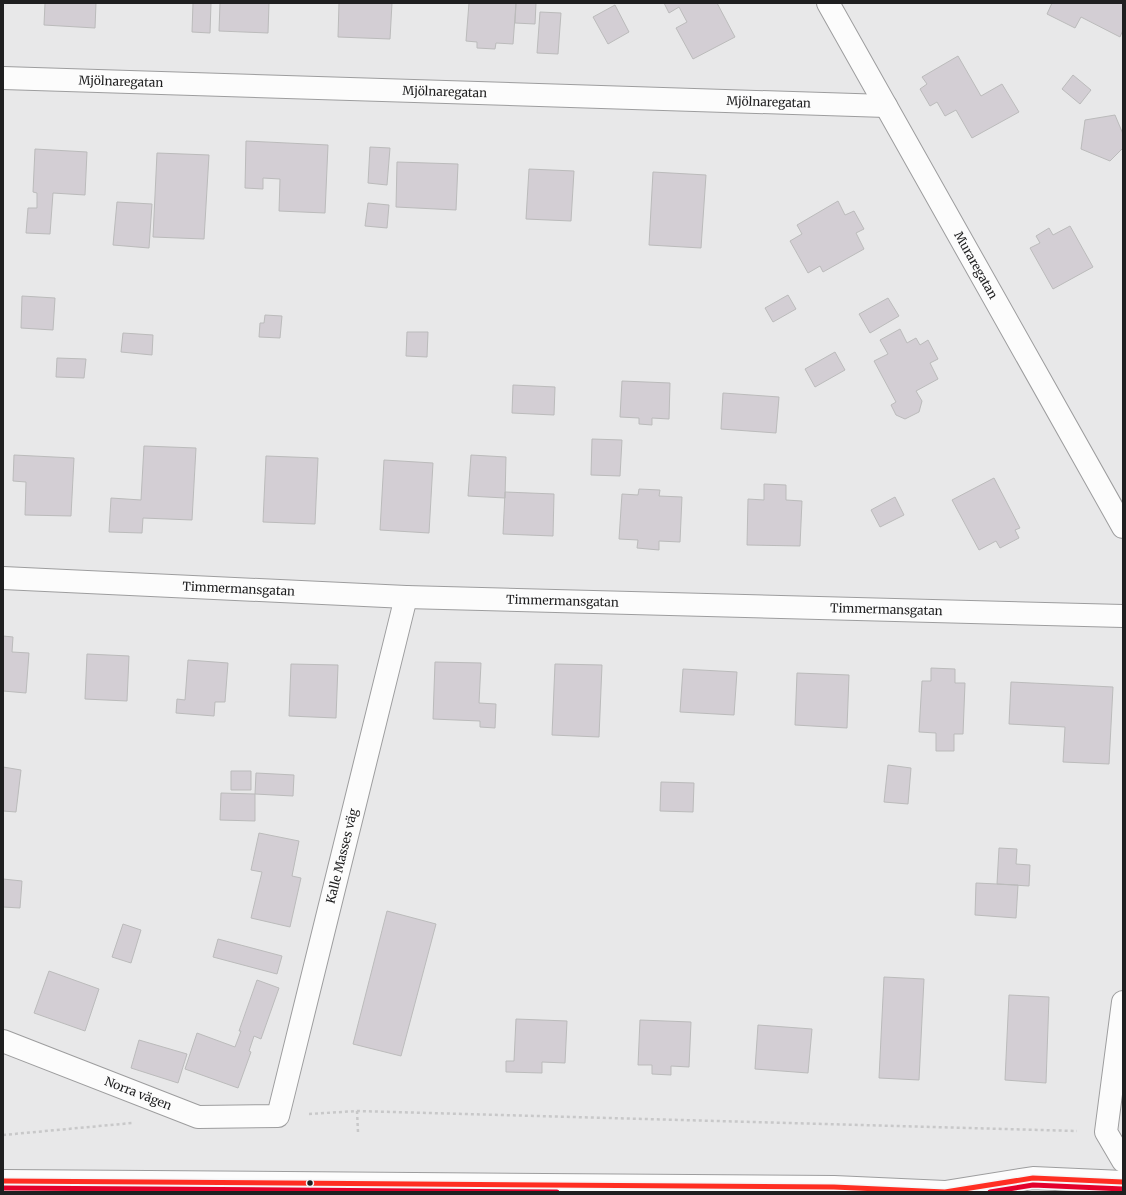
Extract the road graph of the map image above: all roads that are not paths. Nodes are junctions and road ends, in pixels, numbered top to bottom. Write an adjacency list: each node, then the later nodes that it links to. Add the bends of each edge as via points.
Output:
1 (828, 3): 3 (street, Muraregatan)
2 (3, 78): 3 (street, Mjölnaregatan)
3 (886, 106): 4 (street, Muraregatan)
4 (1123, 526)
5 (3, 578): 6 (street, Timmermansgatan)
6 (406, 597): 7 (street, Timmermansgatan); 10 (street, Kalle Masses väg)
7 (1123, 616)
8 (1123, 1002): 11 (street, via 1106,1132)
9 (3, 1041): 10 (street, Norra vägen, via 198,1117)
10 (278, 1116)
11 (1123, 1161)
12 (3, 1181): 14 (street, via 834,1187)
13 (1123, 1182): 14 (street, via 1033,1178)
14 (945, 1192)

